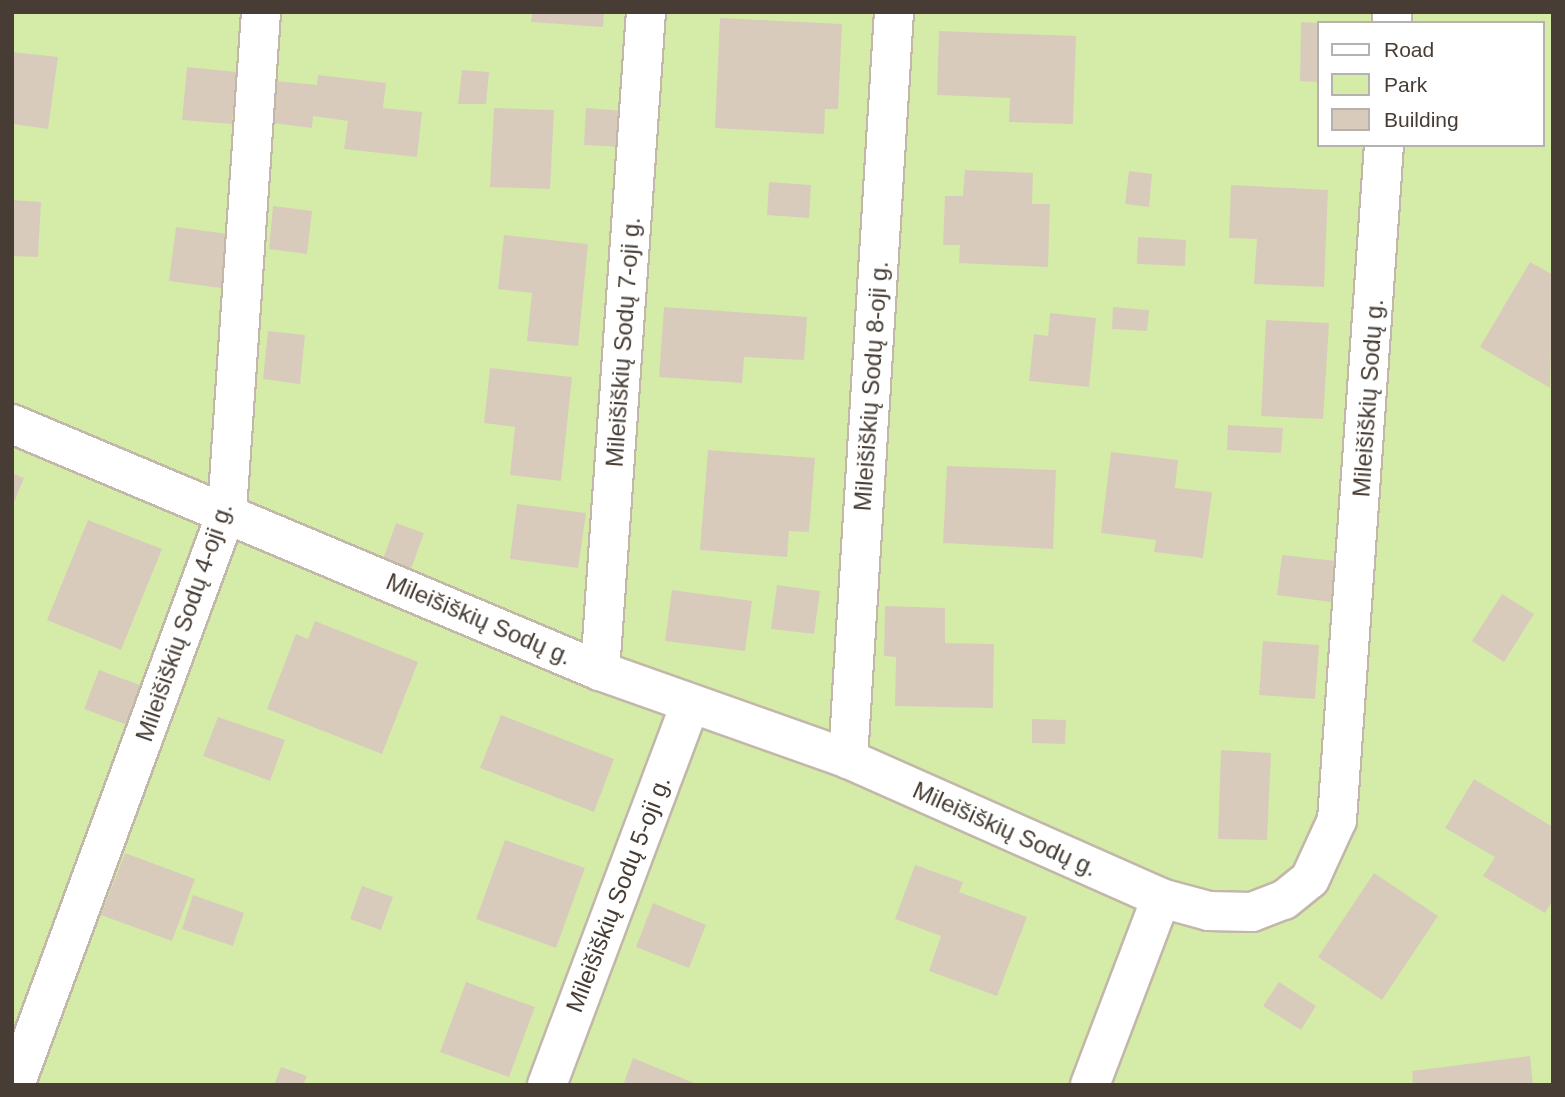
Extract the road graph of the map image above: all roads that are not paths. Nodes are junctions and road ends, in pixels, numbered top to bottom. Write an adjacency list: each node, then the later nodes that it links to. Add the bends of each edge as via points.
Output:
1 (261, 12): 6 (street, Mileišiškių Sodų 4-oji g.)
2 (646, 12): 7 (street, Mileišiškių Sodų 7-oji g.)
3 (894, 12): 9 (street, Mileišiškių Sodų 8-oji g.)
4 (1384, 147): 10 (street, Mileišiškių Sodų g., via 1337,820 1310,879 1284,900 1252,912 1209,911)
5 (12, 424): 6 (street, Mileišiškių Sodų g.)
6 (227, 511): 7 (street, Mileišiškių Sodų g.); 11 (street, Mileišiškių Sodų 4-oji g., via 41,1028)
7 (600, 671): 8 (street, Mileišiškių Sodų g.)
8 (690, 704): 9 (street, Mileišiškių Sodų g.); 12 (street, Mileišiškių Sodų 5-oji g.)
9 (848, 759): 10 (street, Mileišiškių Sodų g.)
10 (1161, 898): 13 (street)
11 (15, 1085)
12 (547, 1085)
13 (1090, 1085)

